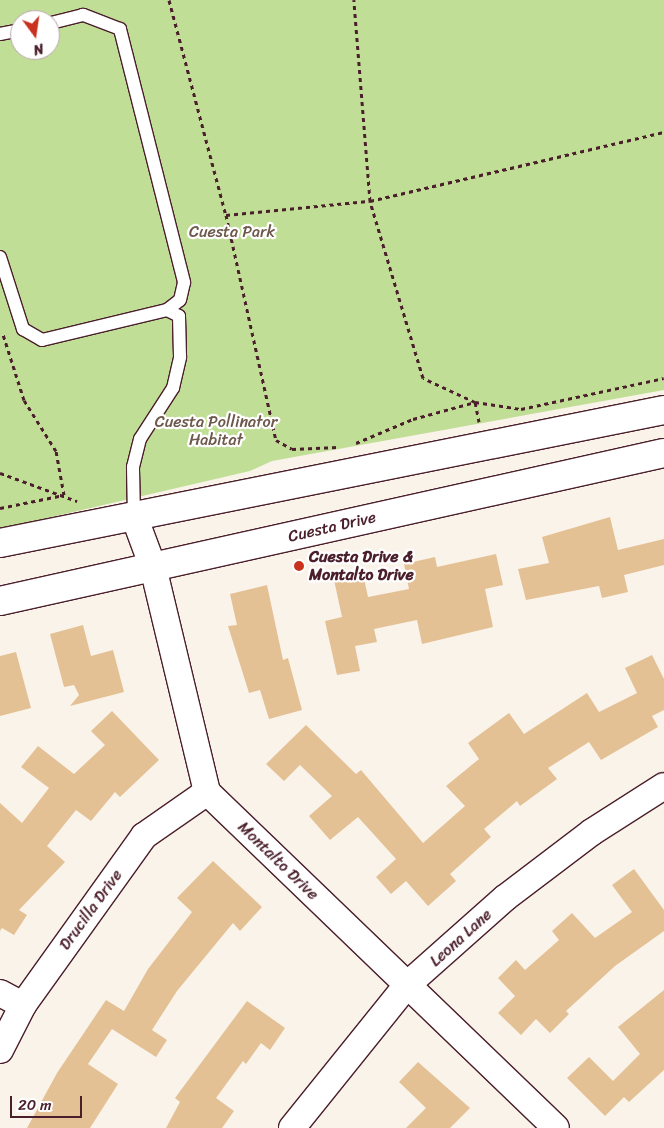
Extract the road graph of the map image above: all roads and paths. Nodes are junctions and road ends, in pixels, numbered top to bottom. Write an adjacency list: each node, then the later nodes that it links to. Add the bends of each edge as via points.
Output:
1 (169, 0): 6 (path)
2 (354, 0): 5 (path)
3 (60, 21): 8 (lane, via 83,15 120,29 184,282 180,300)
4 (664, 132): 5 (path)
5 (370, 201): 6 (path); 11 (path, via 423,378)
6 (226, 215): 11 (path, via 276,440 292,449 348,446 413,419)
7 (0, 257): 8 (lane, via 23,329 42,340)
8 (167, 310): 19 (lane, via 178,316 180,357 173,388 140,439 133,467)
9 (0, 324): 16 (path, via 24,400 56,451)
10 (664, 378): 11 (path, via 521,409)
11 (475, 402): 13 (path)
12 (664, 410): 19 (main road)
13 (481, 431)
14 (664, 453): 21 (main road, Cuesta Drive)
15 (0, 473): 16 (path)
16 (64, 495): 17 (path); 18 (path)
17 (81, 502)
18 (0, 508)
19 (134, 516): 20 (main road); 21 (street)
20 (0, 543)
21 (153, 567): 22 (main road, Cuesta Drive); 24 (street)
22 (0, 601)
23 (664, 786): 25 (street, Leona Lane, via 592,832 505,898)
24 (207, 792): 25 (street, Montalto Drive); 27 (street, Drucilla Drive, via 144,836)
25 (407, 985): 29 (street, Leona Lane); 30 (street, Montalto Drive)
26 (0, 992): 27 (street)
27 (22, 1005): 28 (street, Drucilla Drive)
28 (0, 1050)
29 (292, 1128)
30 (556, 1128)

